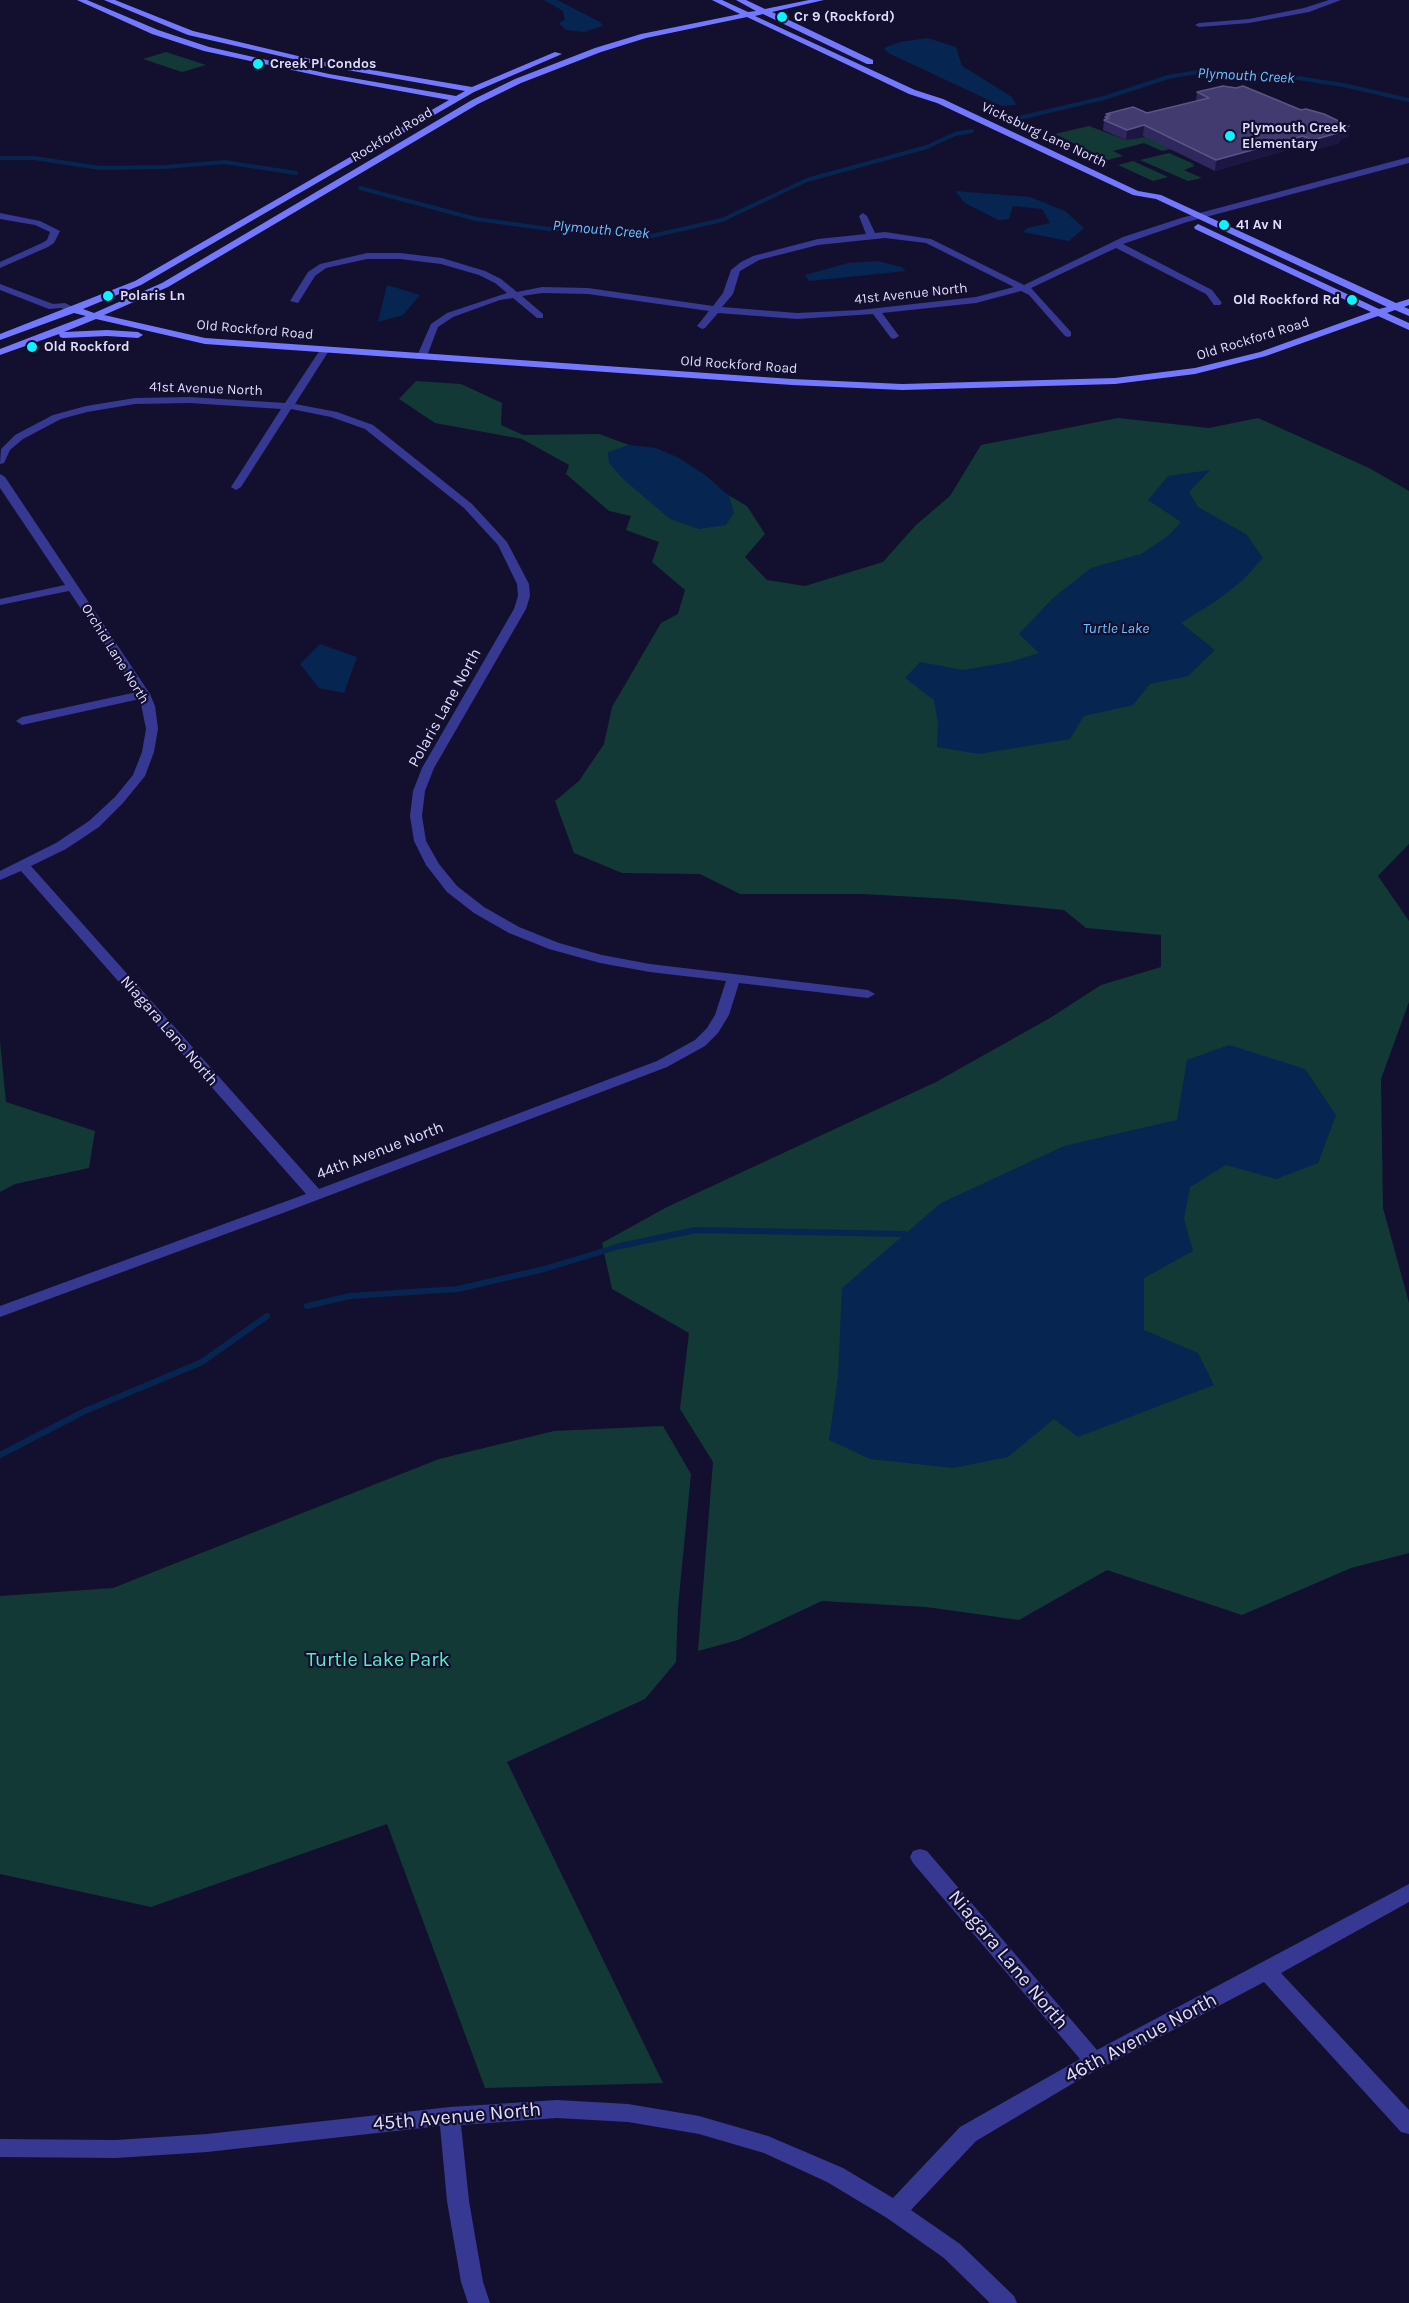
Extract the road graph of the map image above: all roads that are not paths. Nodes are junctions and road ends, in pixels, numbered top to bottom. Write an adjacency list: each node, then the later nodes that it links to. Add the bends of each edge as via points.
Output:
1 (81, 0): 17 (main road, via 155,32 207,49)
2 (108, 0): 15 (main road, via 191,33 319,63)
3 (716, 0): 9 (main road, Vicksburg Lane North)
4 (740, 0): 8 (main road, Vicksburg Lane North)
5 (780, 0): 8 (main road)
6 (820, 0): 10 (main road, Rockford Road)
7 (1337, 0): 12 (street, via 1259,20)
8 (752, 6): 9 (main road); 10 (main road, Vicksburg Lane North)
9 (735, 9): 11 (main road, Vicksburg Lane North); 13 (main road)
10 (765, 11): 11 (main road, Rockford Road); 18 (main road, Vicksburg Lane North, via 925,89)
11 (747, 15): 16 (main road, Rockford Road, via 610,46); 18 (main road, Vicksburg Lane North, via 912,92)
12 (1198, 25)
13 (582, 46)
14 (565, 51): 15 (main road, Rockford Road)
15 (472, 90): 16 (main road); 17 (main road, Rockford Road)
16 (492, 93): 19 (main road, Rockford Road)
17 (456, 98): 19 (main road); 39 (main road, Rockford Road, via 145,279)
18 (940, 101): 21 (main road, Vicksburg Lane North)
19 (475, 102): 43 (main road, Rockford Road, via 174,280)
20 (1409, 160): 24 (street, 41st Avenue North)
21 (1136, 193): 24 (main road, Vicksburg Lane North, via 1158,197); 25 (main road, Vicksburg Lane North, via 1144,201)
22 (0, 216): 28 (street, via 55,231 45,245)
23 (863, 216): 26 (street)
24 (1197, 216): 25 (street, 41st Avenue North); 37 (main road, Vicksburg Lane North)
25 (1184, 220): 27 (street, 41st Avenue North); 41 (main road, Vicksburg Lane North)
26 (871, 235): 31 (street, via 928,241); 38 (street, via 818,242 750,261 736,270 728,294)
27 (1116, 244): 31 (street, 41st Avenue North); 35 (street, via 1209,292)
28 (0, 265)
29 (0, 278): 36 (street, Old Rockford Road, via 66,302)
30 (0, 287): 36 (street, Old Rockford Road, via 52,307)
31 (1023, 288): 40 (street, 41st Avenue North, via 976,300); 47 (street)
32 (512, 295): 33 (street, via 498,281 464,266 382,255 323,266 311,274); 38 (street, 41st Avenue North, via 542,290 588,291); 44 (street); 54 (street, 41st Avenue North, via 479,303 441,320 434,326)
33 (294, 301)
34 (1409, 302): 37 (main road, Old Rockford Road)
35 (1217, 303)
36 (62, 305): 39 (street, Old Rockford Road)
37 (1395, 307): 41 (main road, Old Rockford Road); 42 (main road, Vicksburg Lane North)
38 (714, 309): 40 (street, 41st Avenue North, via 797,316); 45 (street)
39 (74, 310): 43 (main road, Old Rockford Road); 49 (main road, Rockford Road)
40 (875, 311): 48 (street)
41 (1377, 313): 46 (main road, Vicksburg Lane North); 54 (main road, Old Rockford Road, via 1230,363 1104,382 946,387 848,385)
42 (1409, 313)
43 (97, 316): 50 (main road, Old Rockford Road); 51 (main road, Rockford Road)
44 (540, 316)
45 (702, 326)
46 (1409, 327)
47 (1068, 334)
48 (894, 336)
49 (0, 337)
50 (206, 341): 51 (main road, via 93,333 58,335); 52 (main road, Old Rockford Road)
51 (25, 344): 53 (main road, Rockford Road)
52 (324, 349): 54 (main road, Old Rockford Road); 55 (street)
53 (0, 351)
54 (422, 356)
55 (289, 406): 56 (street, 41st Avenue North, via 163,399 86,409 36,427 6,449); 58 (street); 65 (street, Polaris Lane North, via 353,420 382,436 486,524 502,544 523,584 520,609 428,768 419,791 416,816 420,841 433,865 452,888 479,910 554,946 610,961)
56 (0, 461)
57 (0, 477): 59 (street, Orchid Lane North)
58 (236, 487)
59 (73, 587): 60 (street); 61 (street, Orchid Lane North)
60 (0, 602)
61 (144, 694): 62 (street); 63 (street, Orchid Lane North, via 152,729 138,776 94,824)
62 (22, 721)
63 (24, 866): 64 (street, Orchid Lane North); 67 (street, Niagara Lane North)
64 (0, 876)
65 (735, 978): 66 (street, Polaris Lane North); 67 (street, 44th Avenue North, via 713,1030 683,1054)
66 (868, 994)
67 (316, 1195): 68 (street, 44th Avenue North)
68 (0, 1312)
69 (920, 1857): 72 (street, Niagara Lane North)
70 (1409, 1892): 71 (street, 46th Avenue North)
71 (1267, 1971): 72 (street, 46th Avenue North); 74 (street)
72 (1095, 2062): 76 (street, 46th Avenue North, via 968,2134)
73 (450, 2116): 75 (street, 45th Avenue North, via 207,2143 116,2149); 76 (street, 45th Avenue North, via 557,2109 628,2113 699,2125 768,2145 834,2175); 77 (street, via 458,2200)
74 (1409, 2126)
75 (0, 2148)
76 (895, 2211): 78 (street, 45th Avenue North, via 952,2251)
77 (479, 2303)
78 (1006, 2303)

